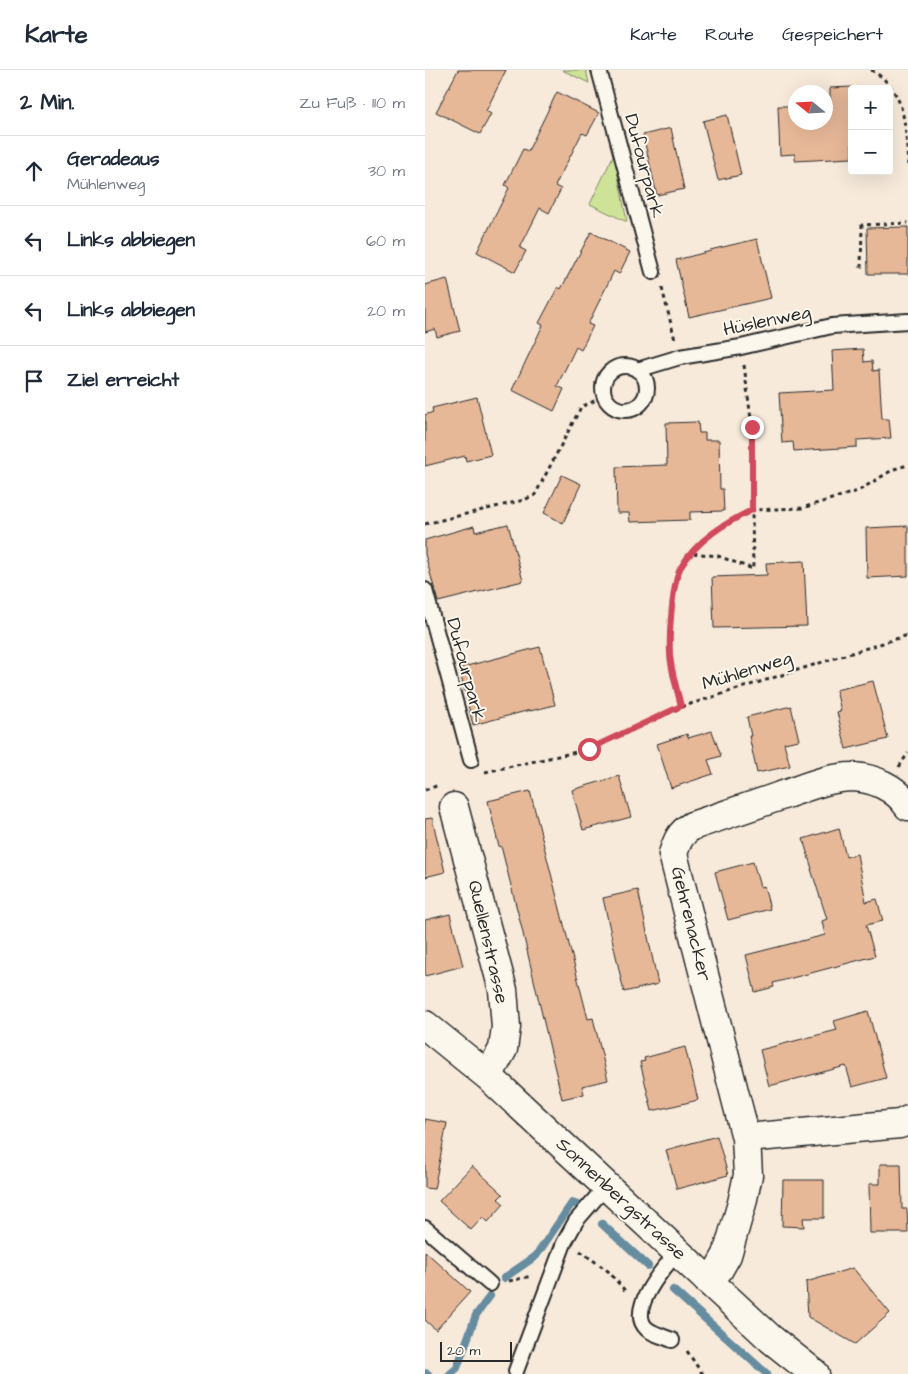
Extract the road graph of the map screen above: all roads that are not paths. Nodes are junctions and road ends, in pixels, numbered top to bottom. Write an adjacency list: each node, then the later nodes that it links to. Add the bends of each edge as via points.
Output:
1 (599, 70): 2 (lane, Dufourpark)
2 (653, 272)
3 (908, 321): 4 (lane, Hüslenweg, via 832,326 680,357)
4 (637, 370): 4 (lane, via 629,367 614,369 605,381 605,396 619,410 643,401 647,387)
5 (425, 590): 6 (lane, Dufourpark)
6 (471, 760)
7 (449, 795): 10 (street, Quellenstrasse, via 503,990 506,1027 503,1049)
8 (908, 806): 12 (street, Gehrenacker, via 887,786 870,780 852,777 827,780 692,826 677,841 673,854)
9 (425, 1025): 10 (street, Sonnenbergstrasse)
10 (488, 1076): 13 (street, Sonnenbergstrasse)
11 (908, 1120): 12 (street, via 899,1124)
12 (746, 1138): 16 (street, Gehrenacker, via 748,1175 742,1203 727,1255)
13 (607, 1185): 15 (street, Sonnenbergstrasse); 19 (lane, via 575,1221 564,1243)
14 (425, 1228): 17 (lane)
15 (679, 1252): 16 (street, Sonnenbergstrasse); 18 (lane, via 654,1281 641,1308 642,1322 648,1330)
16 (708, 1281): 20 (street, Sonnenbergstrasse)
17 (490, 1284)
18 (672, 1340)
19 (516, 1371)
20 (815, 1374)

